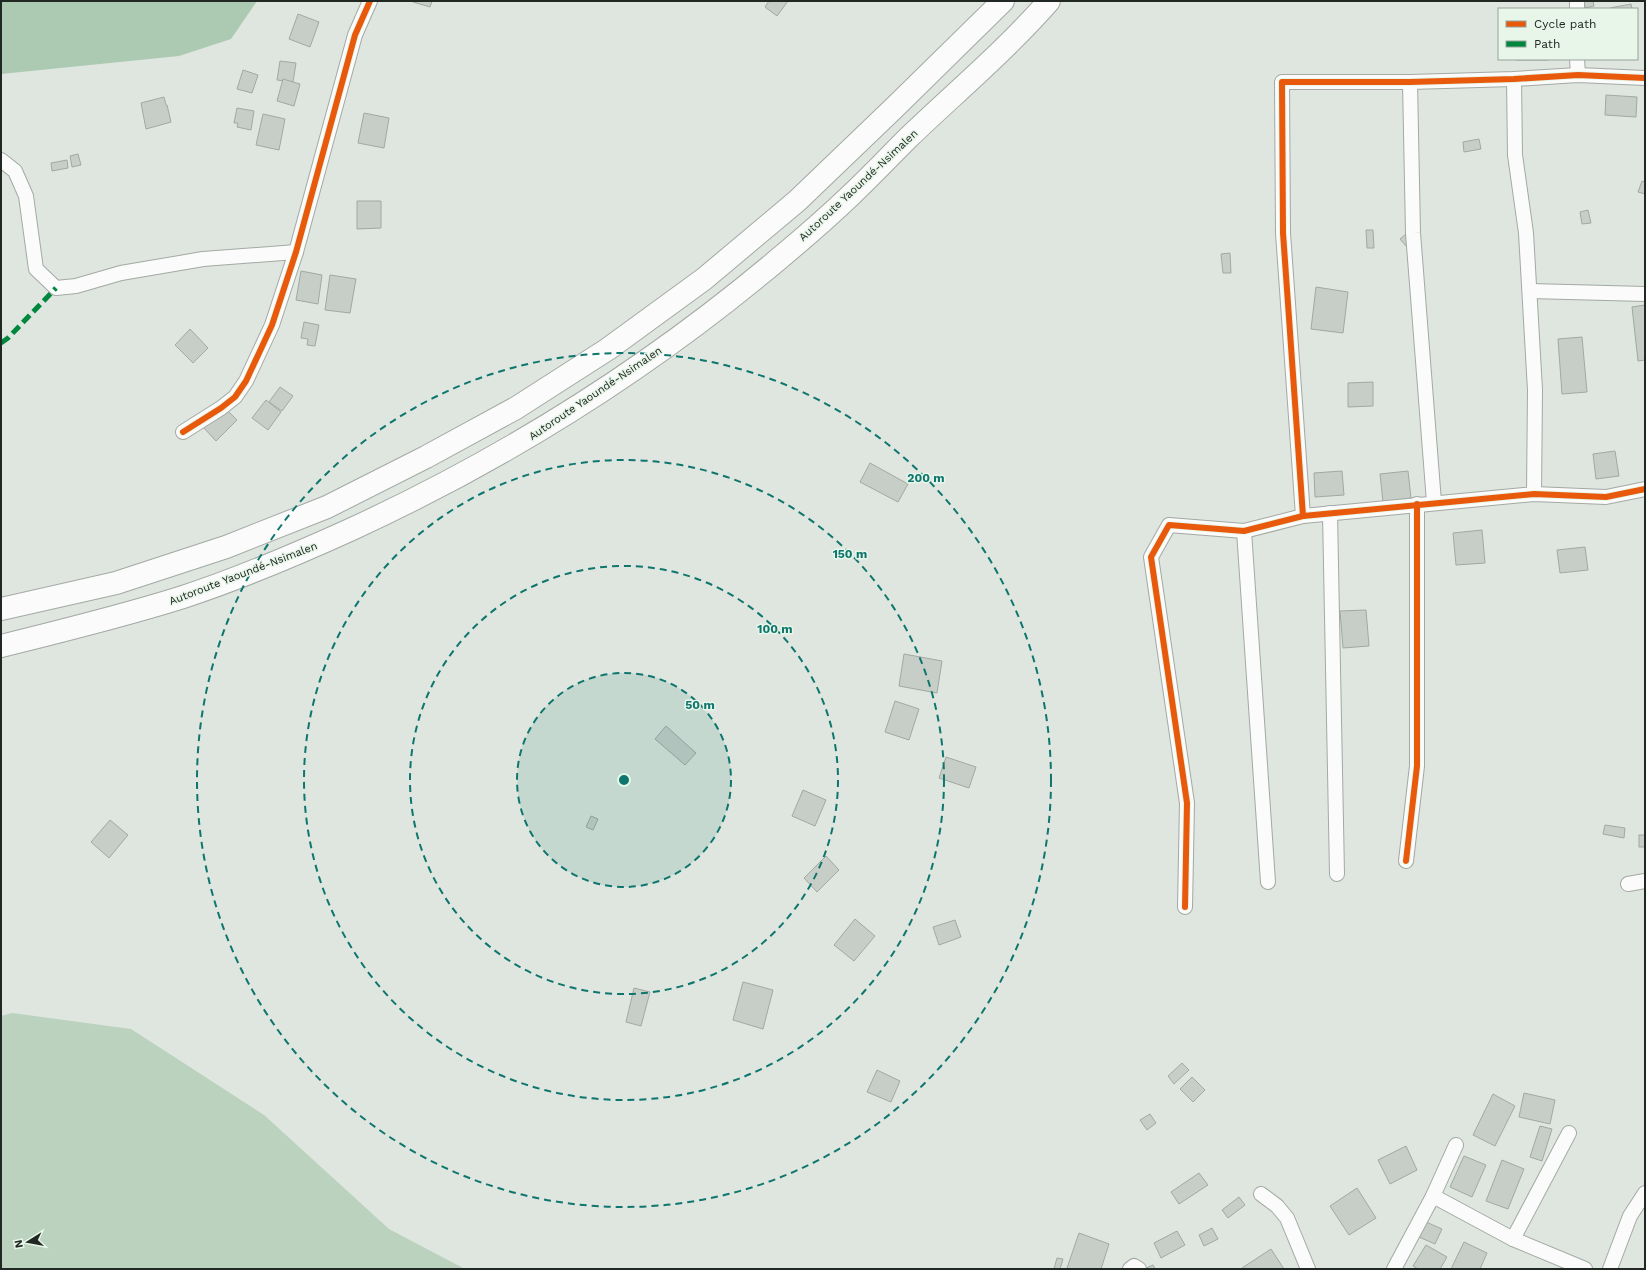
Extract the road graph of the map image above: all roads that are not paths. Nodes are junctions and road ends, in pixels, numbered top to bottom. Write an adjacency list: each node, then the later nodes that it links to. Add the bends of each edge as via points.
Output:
1 (370, 1): 10 (street, via 355,35)
2 (1003, 1): 21 (highway, via 797,201 716,269 608,349 516,408 327,507 226,547 116,582)
3 (1049, 1): 22 (highway, Autoroute Yaoundé-Nsimalen, via 1022,31 851,195 780,258 646,360 558,420 474,469 383,515 295,555 185,596 82,627)
4 (1577, 60): 5 (street)
5 (1578, 75): 6 (street); 7 (street)
6 (1645, 78)
7 (1514, 79): 8 (street); 11 (street, via 1516,155)
8 (1410, 82): 16 (street, via 1413,233); 19 (street, via 1282,82 1283,233)
9 (1, 160): 10 (street, via 16,171 26,196 36,270 56,288 76,286 121,273 203,259)
10 (296, 252): 13 (street, via 272,325 246,381 221,408)
11 (1530, 291): 12 (street); 15 (street, via 1535,390)
12 (1645, 294)
13 (183, 432)
14 (1645, 489): 15 (street, via 1606,497)
15 (1534, 494): 16 (street)
16 (1434, 502): 17 (street)
17 (1417, 504): 18 (street); 23 (street, via 1417,766)
18 (1330, 513): 19 (street); 24 (street)
19 (1303, 516): 20 (street)
20 (1244, 531): 26 (street); 28 (street, via 1170,525 1151,557 1187,803)
21 (1, 609)
22 (1, 646)
23 (1406, 861)
24 (1337, 874)
25 (1645, 880): 27 (street)
26 (1268, 882)
27 (1628, 884)
28 (1185, 907)
29 (1569, 1133): 34 (street)
30 (1456, 1145): 33 (street)
31 (1261, 1194): 37 (street, via 1277,1206 1287,1218)
32 (1645, 1194): 40 (street, via 1630,1216)
33 (1433, 1196): 34 (street); 38 (street)
34 (1514, 1239): 39 (street)
35 (1130, 1269): 36 (street, via 1134,1266)
36 (1140, 1269)
37 (1308, 1269)
38 (1394, 1269)
39 (1586, 1269)
40 (1610, 1269)

